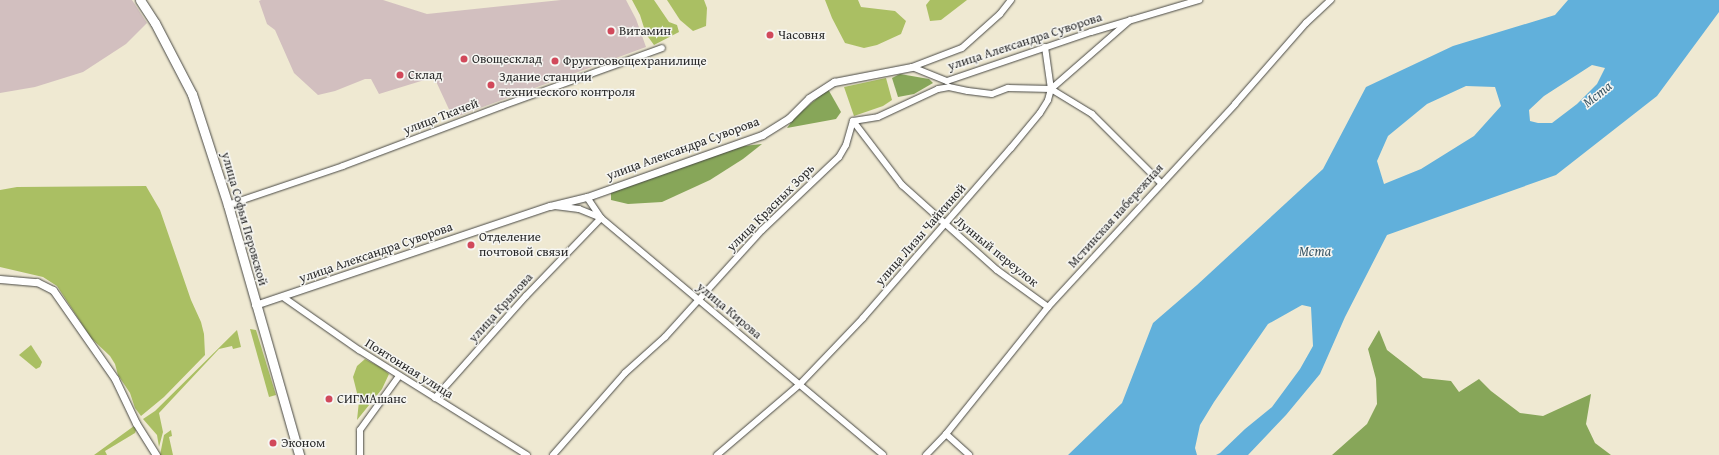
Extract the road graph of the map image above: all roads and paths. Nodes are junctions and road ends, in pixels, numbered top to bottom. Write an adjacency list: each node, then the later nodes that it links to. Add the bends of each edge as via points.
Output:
1 (140, 0): 13 (main road, улица Софьи Перовской, via 192,94)
2 (1011, 0): 8 (street, via 1000,14 962,48)
3 (1199, 0): 5 (street, улица Александра Суворова)
4 (1331, 0): 11 (street, Мстинская набережная, via 1306,23)
5 (1130, 20): 6 (street, улица Александра Суворова); 9 (street, улица Лизы Чайкиной)
6 (1046, 47): 8 (street, улица Александра Суворова, via 947,81); 9 (street)
7 (662, 48): 13 (street, улица Ткачей, via 344,166)
8 (912, 67): 12 (street, улица Александра Суворова, via 834,82 809,98 789,118 762,135)
9 (1051, 89): 10 (street, via 1008,88 992,94 949,87 878,117); 11 (street, via 1092,114); 16 (street, улица Лизы Чайкиной, via 1040,113)
10 (853, 121): 16 (street, Лунный переулок, via 902,185); 19 (street, улица Красных Зорь, via 846,145 839,157 762,230)
11 (1161, 183): 21 (street, Мстинская набережная)
12 (587, 197): 14 (street, улица Александра Суворова); 15 (street)
13 (228, 205): 20 (main road, улица Софьи Перовской)
14 (550, 206): 15 (street, улица Кирова, via 579,209); 18 (street, улица Александра Суворова)
15 (601, 218): 19 (street, улица Кирова); 24 (street, улица Крылова, via 526,296)
16 (945, 225): 21 (street, Лунный переулок, via 997,270); 23 (street, улица Лизы Чайкиной, via 863,318)
17 (0, 279): 26 (street, via 37,282 53,290 115,379 136,423)
18 (283, 297): 20 (street, улица Александра Суворова); 22 (street, Понтонная улица)
19 (698, 299): 23 (street, улица Кирова); 30 (street, улица Красных Зорь, via 665,337 625,373)
20 (255, 305): 27 (main road, улица Софьи Перовской)
21 (1048, 307): 25 (street, Мстинская набережная)
22 (400, 376): 24 (street, Понтонная улица); 28 (street, via 360,430)
23 (800, 384): 31 (street, улица Лизы Чайкиной); 32 (street, улица Кирова)
24 (435, 398): 29 (street, Понтонная улица)
25 (946, 434): 33 (street, Мстинская набережная); 34 (street)
26 (156, 455)
27 (299, 455)
28 (360, 455)
29 (527, 455)
30 (553, 455)
31 (717, 455)
32 (883, 455)
33 (926, 455)
34 (969, 455)

